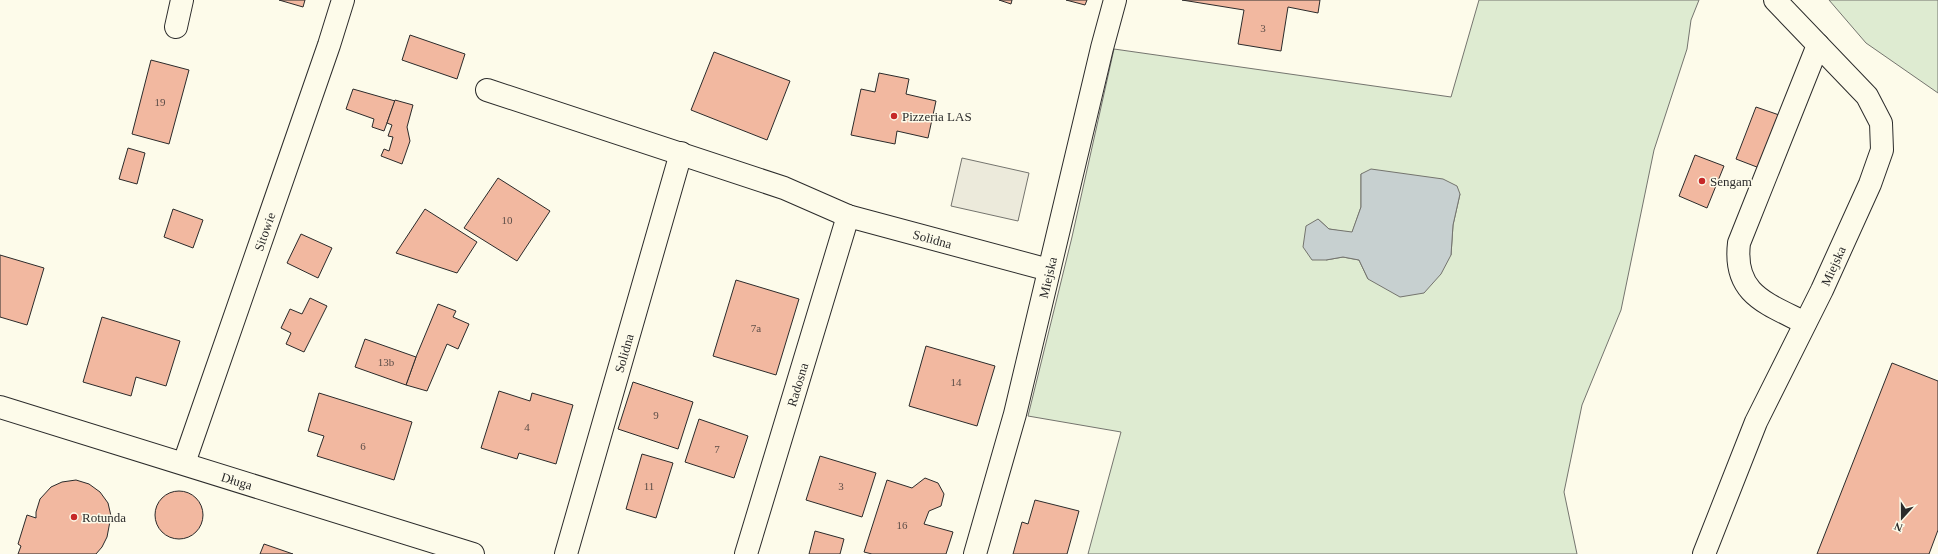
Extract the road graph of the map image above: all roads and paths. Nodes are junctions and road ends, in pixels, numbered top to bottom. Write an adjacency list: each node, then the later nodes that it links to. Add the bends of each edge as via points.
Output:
1 (182, 0): 5 (street)
2 (343, 0): 13 (street, Sitowie)
3 (1115, 0): 10 (street, Miejska)
4 (1775, 0): 6 (street, Miejska)
5 (176, 27)
6 (1818, 45): 11 (street, Miejska, via 1867,96 1880,123 1882,150 1867,191); 11 (street, via 1739,243 1737,257 1740,272 1748,289 1763,301)
7 (487, 90): 8 (street, Solidna)
8 (681, 153): 9 (street, Solidna, via 784,188); 15 (street, Solidna)
9 (848, 216): 10 (street, Solidna); 16 (street, Radosna)
10 (1049, 270): 17 (street, Miejska, via 1015,414)
11 (1805, 323): 18 (street, Miejska, via 1756,422)
12 (0, 406): 13 (street, Długa)
13 (184, 463): 14 (street, Długa)
14 (473, 554)
15 (566, 554)
16 (746, 554)
17 (975, 554)
18 (1704, 554)

